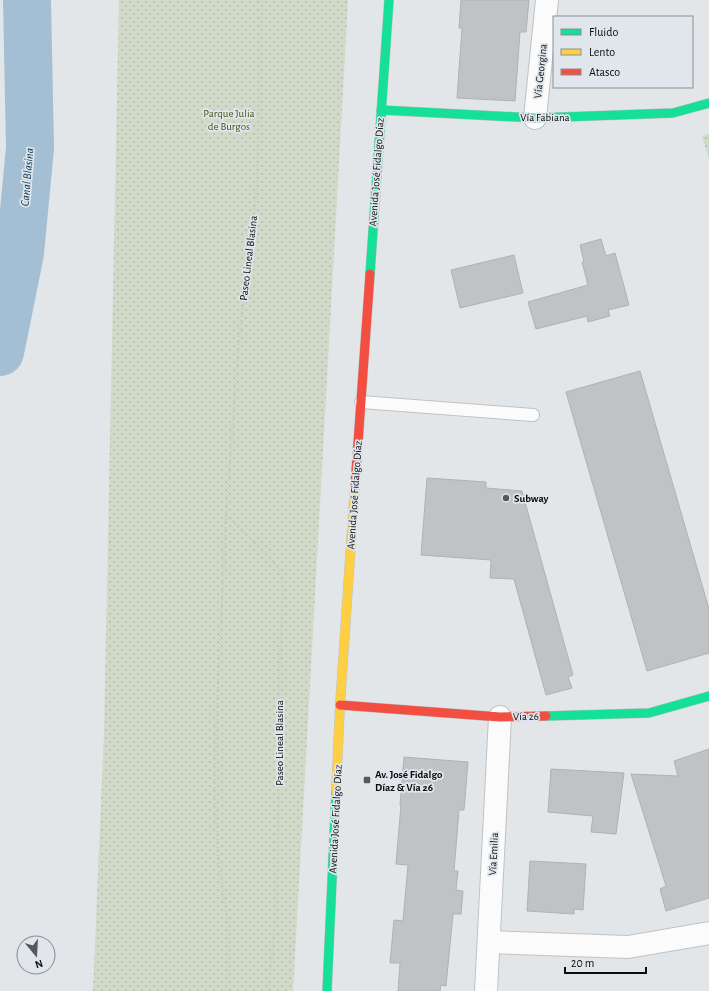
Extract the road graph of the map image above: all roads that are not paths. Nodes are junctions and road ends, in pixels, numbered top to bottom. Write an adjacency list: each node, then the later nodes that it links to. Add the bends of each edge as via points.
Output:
1 (389, 0): 4 (street, Avenida José Fidalgo Díaz)
2 (547, 0): 5 (street, Vía Georgina)
3 (709, 102): 5 (street, Vía Fabiana, via 673,113)
4 (380, 110): 5 (street, Vía Fabiana); 6 (street, Avenida José Fidalgo Díaz)
5 (535, 118)
6 (361, 402): 7 (lane); 9 (street, Avenida José Fidalgo Díaz)
7 (533, 415)
8 (709, 696): 10 (street, Vía 26, via 649,713)
9 (340, 705): 10 (street, Vía 26); 13 (street, Avenida José Fidalgo Díaz)
10 (500, 717): 12 (street, Vía Emilia)
11 (709, 933): 12 (street, via 628,947)
12 (489, 942): 14 (street, Vía Emilia)
13 (326, 991)
14 (486, 991)

